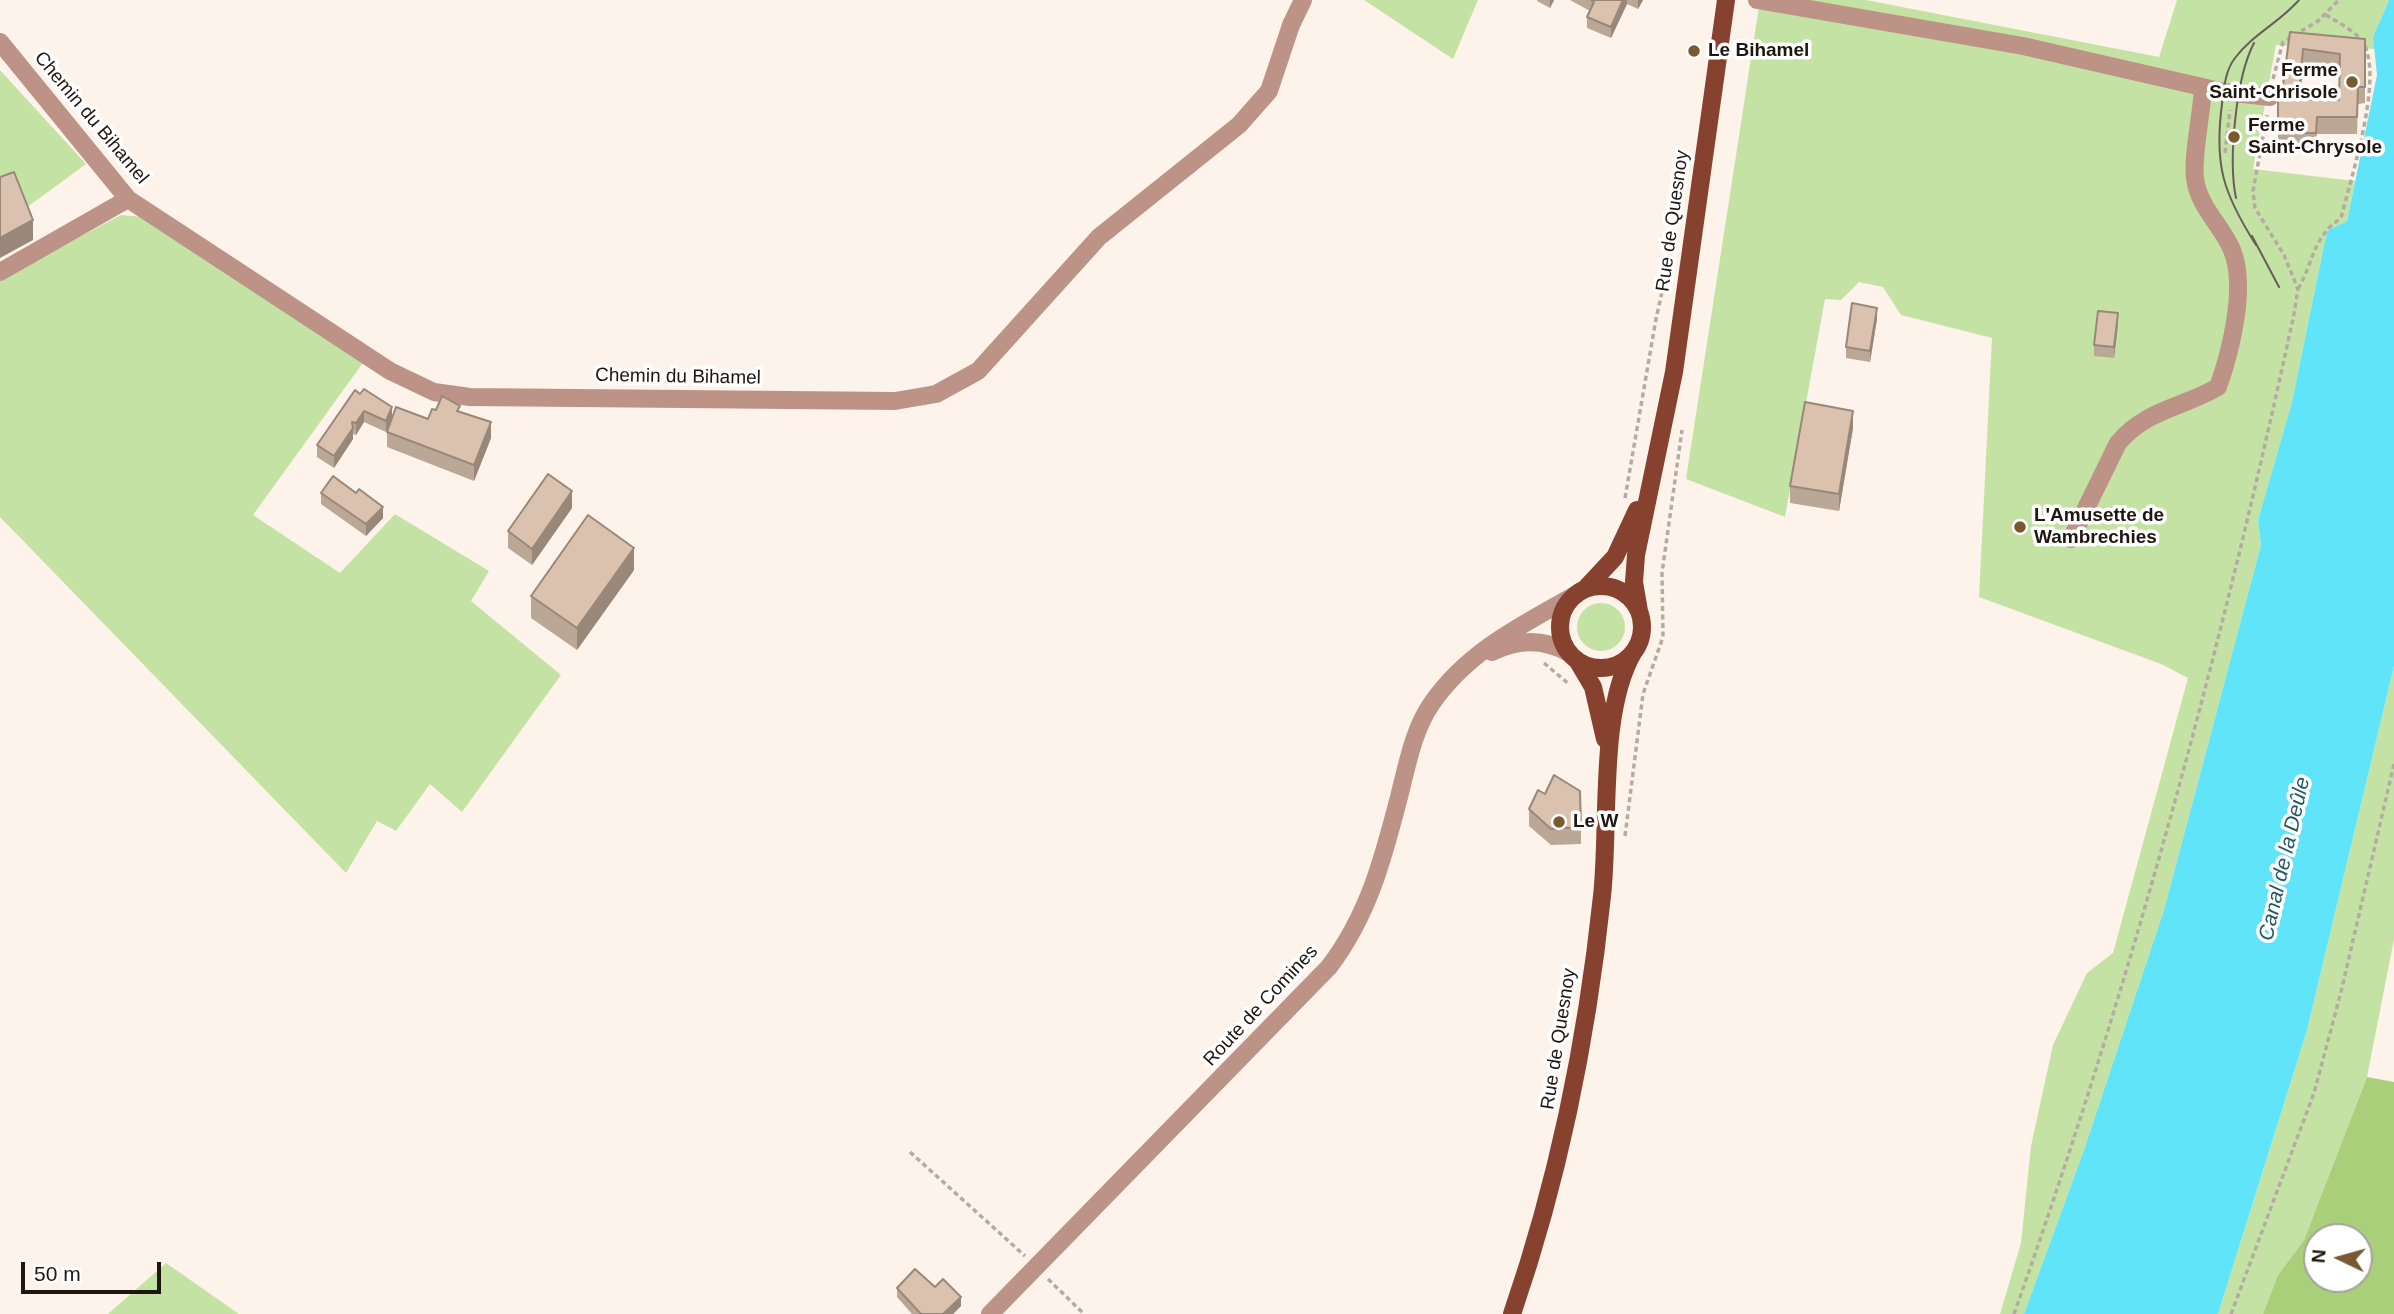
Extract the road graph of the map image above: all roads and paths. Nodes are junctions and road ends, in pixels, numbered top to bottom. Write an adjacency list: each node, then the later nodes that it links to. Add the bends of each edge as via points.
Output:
1 (1303, 0): 11 (street, Chemin du Bihamel, via 1274,81 1252,113 1100,237 978,370 947,390 923,398 470,397 434,392 390,371)
2 (1726, 0): 15 (main road, Rue de Quesnoy, via 1674,372)
3 (1757, 0): 7 (street, via 2024,46)
4 (2339, 0): 5 (path)
5 (2326, 15): 8 (path, via 2283,42); 14 (path, via 2364,41 2370,96 2341,218 2323,230)
6 (0, 42): 11 (street, Chemin du Bihamel)
7 (2203, 88): 8 (street); 17 (street, via 2195,179 2209,216 2232,250 2236,277 2234,326 2222,374 2218,387 2144,418 2127,433)
8 (2270, 97): 14 (path, via 2253,191 2255,208 2284,255)
9 (2230, 108): 10 (path)
10 (2224, 153)
11 (128, 199): 13 (street)
12 (1673, 242): 16 (path)
13 (0, 272)
14 (2298, 289): 32 (path, via 2207,685 2144,916 2085,1110)
15 (1659, 447): 18 (main road, Rue de Quesnoy, via 1625,539 1605,571); 19 (main road, Rue de Quesnoy, via 1634,569)
16 (1622, 507)
17 (2071, 539)
18 (1580, 592): 19 (main road, via 1602,585 1614,587); 21 (main road, via 1564,609 1560,626); 23 (street, Route de Comines, via 1501,637)
19 (1639, 611): 20 (main road, via 1642,629)
20 (1634, 651): 21 (main road, via 1611,667 1593,667); 25 (main road, Rue de Quesnoy, via 1620,682)
21 (1573, 657): 23 (street, Route de Comines, via 1550,643 1520,642); 25 (main road, Rue de Quesnoy, via 1598,702)
22 (1535, 658): 24 (path)
23 (1464, 666): 28 (street, Route de Comines, via 1437,695 1421,724 1378,875 1347,943 1298,1000)
24 (1575, 692)
25 (1609, 764): 31 (main road, Rue de Quesnoy, via 1602,895 1573,1093 1550,1196)
26 (2394, 764): 33 (path, via 2314,1093)
27 (910, 1152): 28 (path)
28 (1036, 1267): 29 (street, Route de Comines); 30 (path)
29 (990, 1314)
30 (1084, 1314)
31 (1512, 1314)
32 (2014, 1314)
33 (2231, 1314)

